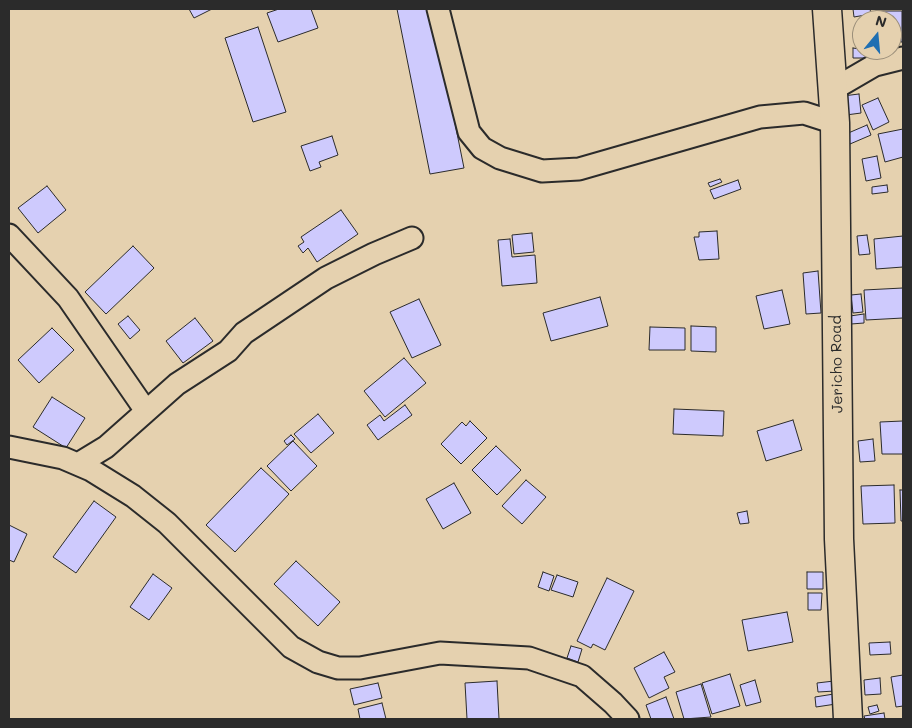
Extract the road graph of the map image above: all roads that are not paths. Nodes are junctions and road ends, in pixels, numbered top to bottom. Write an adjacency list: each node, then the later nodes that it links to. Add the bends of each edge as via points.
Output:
1 (438, 9): 5 (street, via 469,132 482,148 500,158 542,171 579,169 760,117 804,113)
2 (827, 9): 4 (street, Jericho Road)
3 (903, 58): 4 (street, via 875,65)
4 (832, 90): 5 (street, Jericho Road)
5 (835, 123): 12 (street, Jericho Road, via 839,539)
6 (9, 235): 8 (street, via 68,298)
7 (412, 238): 8 (street, via 326,278 244,334 228,351 177,384)
8 (146, 411): 10 (street, via 106,447)
9 (9, 447): 10 (street)
10 (78, 464): 11 (street, via 132,496 167,523 291,647 318,662 338,668 360,668 440,653 529,658 582,676)
11 (628, 719)
12 (848, 719)

